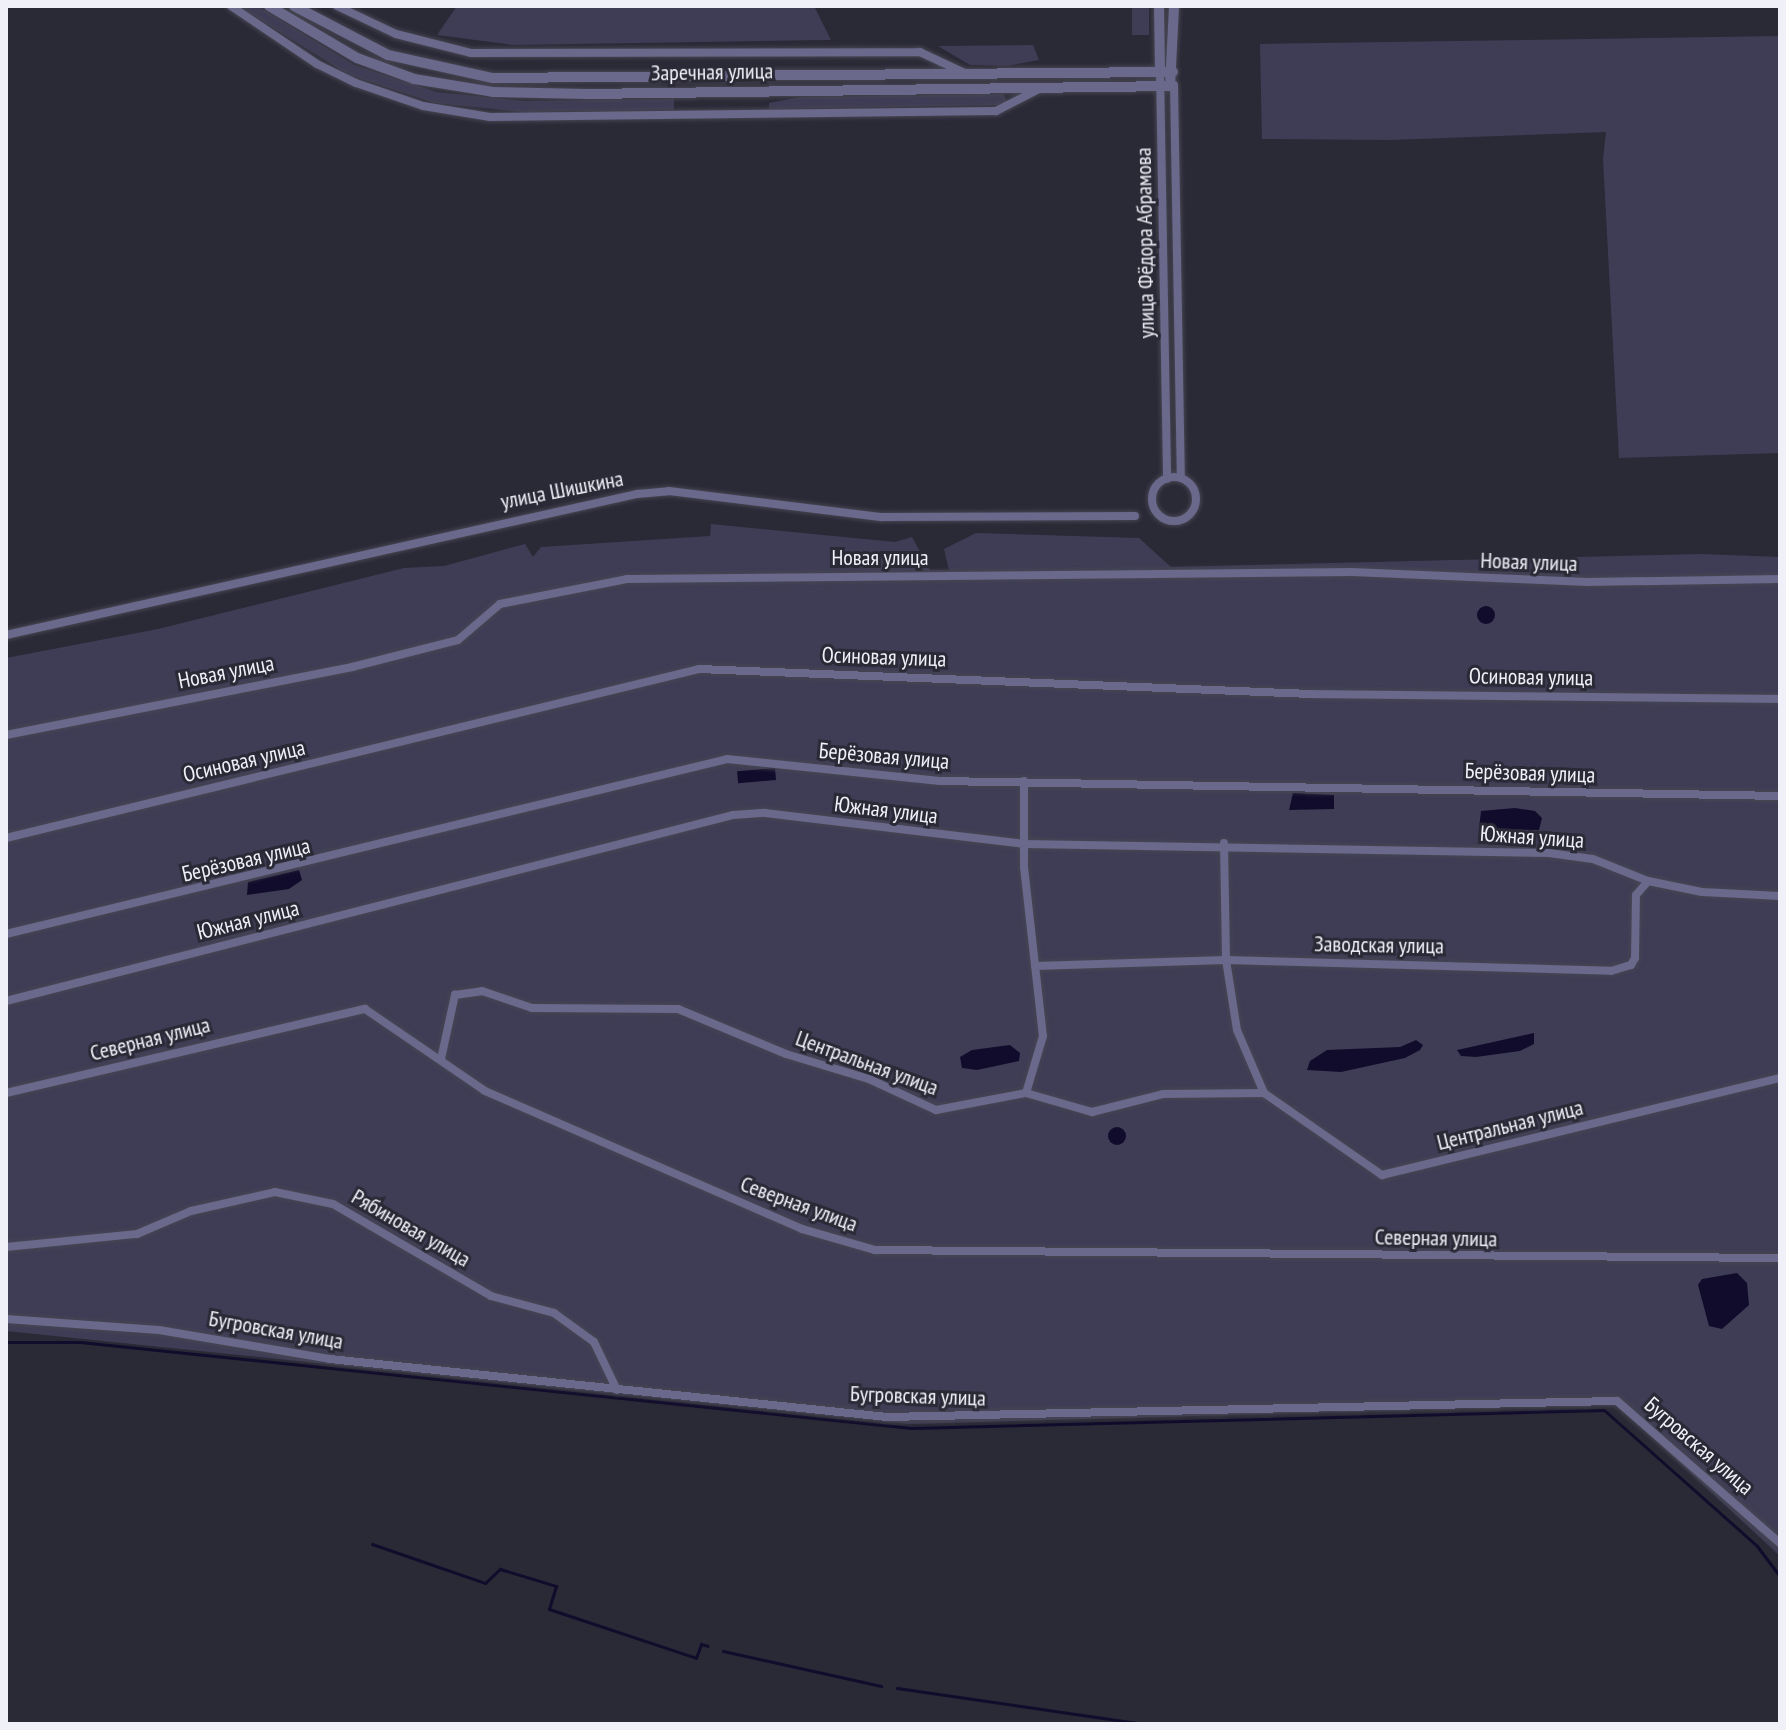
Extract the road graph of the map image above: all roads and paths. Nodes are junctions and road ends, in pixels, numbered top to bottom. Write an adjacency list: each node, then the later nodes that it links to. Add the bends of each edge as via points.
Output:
1 (231, 6): 12 (street, via 317,64 356,83 423,106 490,117 996,111)
2 (269, 6): 12 (street, Заречная улица, via 330,44 384,69 439,85 493,92)
3 (294, 6): 9 (street, Заречная улица, via 388,55 493,78)
4 (337, 6): 9 (street, via 396,34 471,53 920,52)
5 (1159, 6): 7 (street, улица Фёдора Абрамова)
6 (1174, 6): 8 (street, улица Фёдора Абрамова)
7 (1160, 71): 8 (street, Заречная улица); 9 (street, Заречная улица); 11 (street, улица Фёдора Абрамова)
8 (1173, 72): 10 (street, улица Фёдора Абрамова)
9 (968, 74)
10 (1174, 85): 11 (street, Заречная улица); 13 (street, улица Фёдора Абрамова)
11 (1160, 86): 12 (street, Заречная улица); 14 (street, улица Фёдора Абрамова)
12 (1043, 87)
13 (1181, 478): 14 (street); 14 (street, via 1193,488 1196,503 1189,516 1175,521 1160,516 1153,503 1156,488)
14 (1167, 479)
15 (1135, 516): 17 (street, улица Шишкина, via 882,517 669,491 637,494)
16 (1780, 579): 19 (street, Новая улица, via 1588,582 1352,572 627,579 500,604 458,640)
17 (6, 635)
18 (1780, 699): 22 (street, Осиновая улица, via 1311,694 699,669)
19 (6, 735)
20 (1024, 781): 21 (street, Берёзовая улица); 24 (street); 27 (street, Берёзовая улица, via 940,781 727,759)
21 (1780, 796)
22 (6, 838)
23 (1224, 843): 24 (street, Южная улица); 25 (street, Южная улица, via 1549,853 1593,859); 28 (street)
24 (1025, 844): 29 (street); 30 (street, Южная улица, via 765,813 733,815)
25 (1648, 881): 26 (street, Южная улица, via 1727,895); 28 (street, Заводская улица, via 1636,895 1635,958 1623,969)
26 (1780, 896)
27 (6, 934)
28 (1226, 960): 29 (street, Заводская улица); 35 (street, via 1237,1030)
29 (1035, 966): 34 (street, via 1043,1036)
30 (6, 1001)
31 (441, 1059): 33 (street, Северная улица, via 365,1009); 34 (street, Центральная улица, via 455,995 482,991 532,1008 678,1009 786,1054 869,1079 936,1110); 37 (street, Северная улица, via 485,1091 545,1119 802,1229 875,1250)
32 (1780, 1078): 35 (street, Центральная улица, via 1382,1175)
33 (6, 1093)
34 (1026, 1093): 35 (street, Центральная улица, via 1092,1112 1163,1094)
35 (1264, 1093)
36 (6, 1247): 39 (street, Рябиновая улица, via 137,1234 191,1211 275,1192 333,1204 491,1296 554,1313 594,1342)
37 (1780, 1258)
38 (6, 1319): 39 (street, Бугровская улица, via 212,1336 330,1359)
39 (617, 1390): 40 (street, Бугровская улица, via 887,1417 1617,1401)
40 (1780, 1543)

